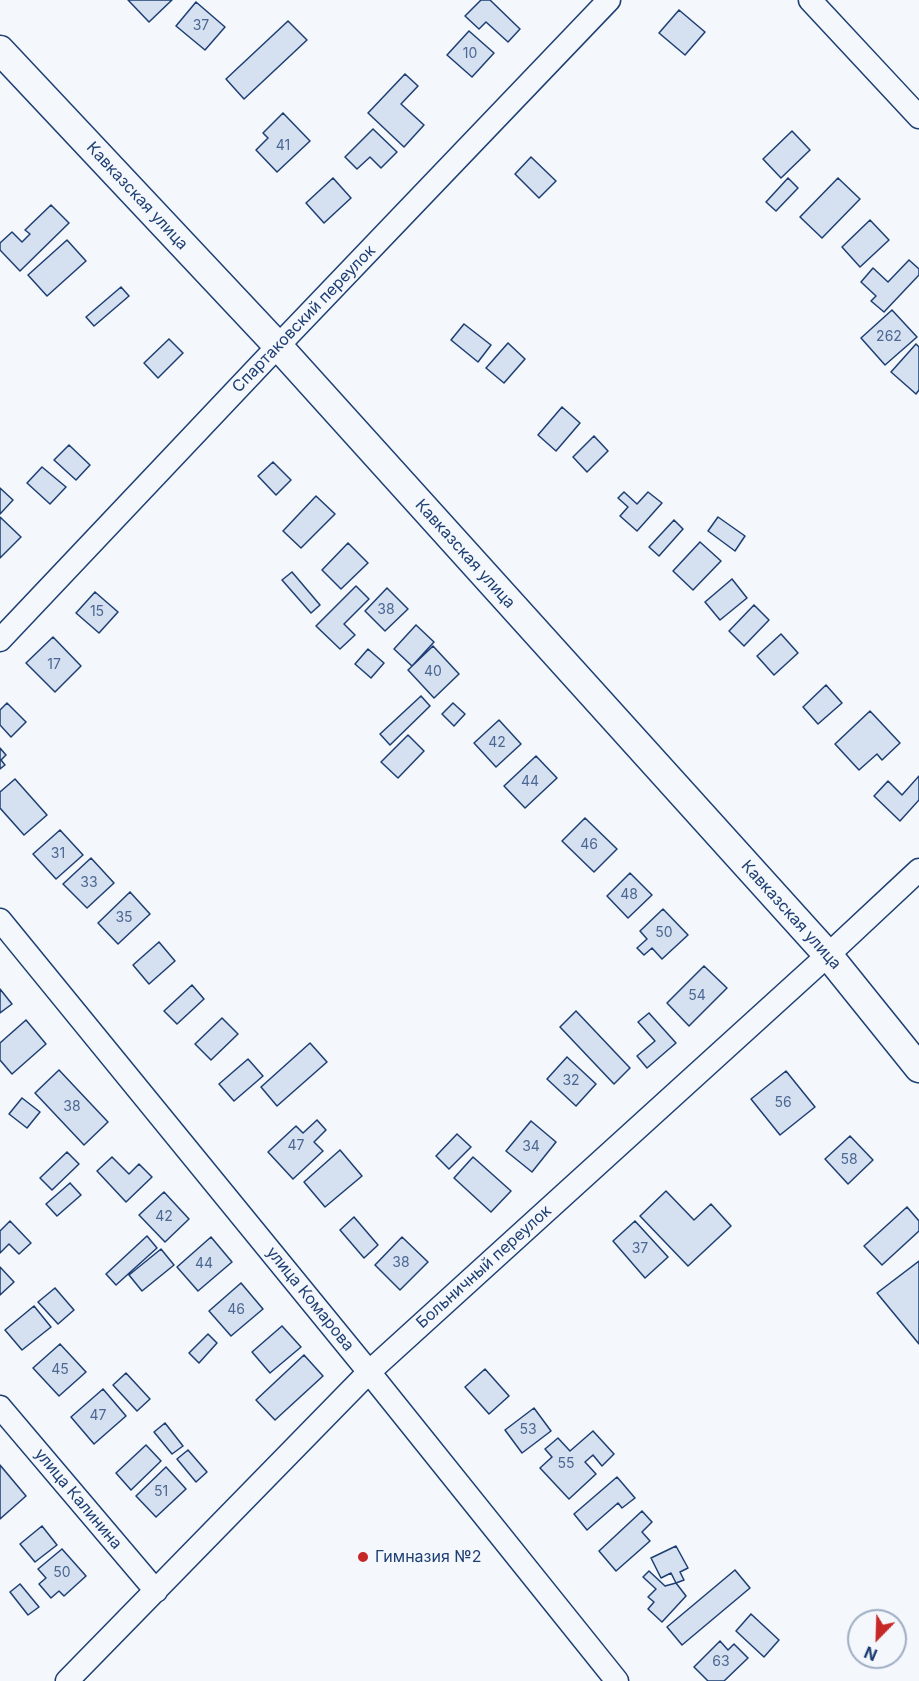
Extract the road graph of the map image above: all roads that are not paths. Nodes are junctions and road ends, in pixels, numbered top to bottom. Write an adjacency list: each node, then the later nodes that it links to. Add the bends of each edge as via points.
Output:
1 (609, 0): 5 (street, Спартаковский переулок)
2 (810, 0): 4 (street)
3 (0, 50): 5 (street, Кавказская улица)
4 (919, 117)
5 (278, 346): 6 (street, Спартаковский переулок); 9 (street, Кавказская улица)
6 (0, 640)
7 (919, 870): 9 (street, Больничный переулок)
8 (0, 920): 11 (street, улица Комарова)
9 (828, 955): 10 (street, Кавказская улица); 11 (street, Больничный переулок)
10 (919, 1068)
11 (369, 1372): 13 (street, Больничный переулок); 15 (street, улица Комарова)
12 (0, 1407): 13 (street, улица Калинина)
13 (156, 1591): 14 (street, Больничный переулок)
14 (67, 1681)
15 (617, 1681)

